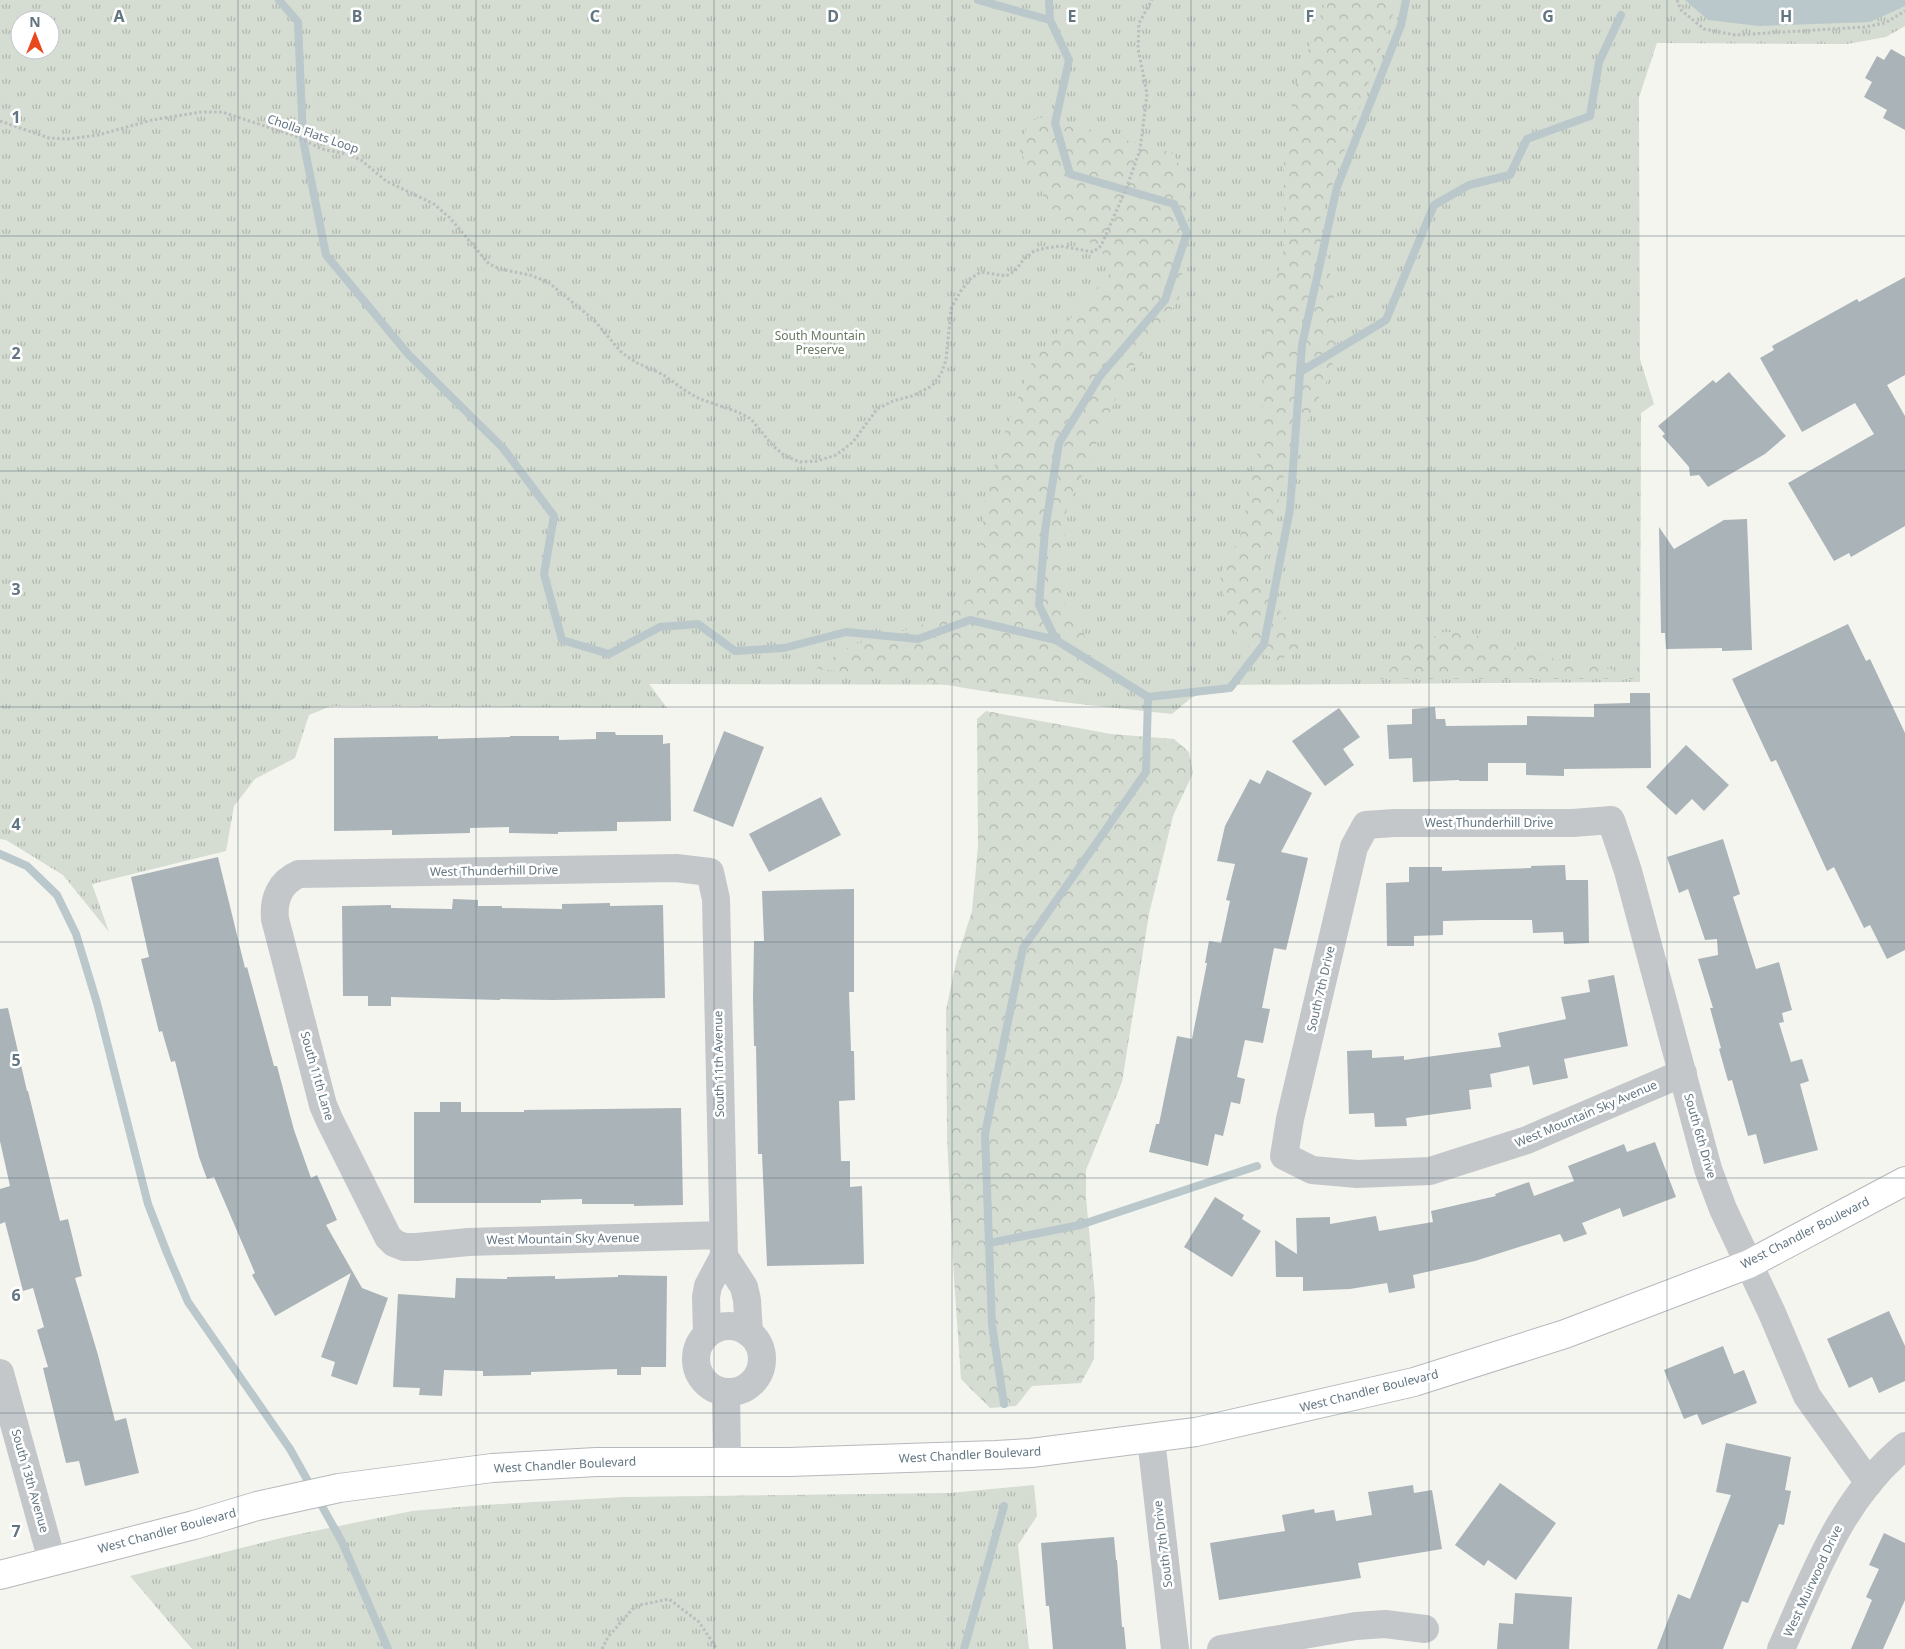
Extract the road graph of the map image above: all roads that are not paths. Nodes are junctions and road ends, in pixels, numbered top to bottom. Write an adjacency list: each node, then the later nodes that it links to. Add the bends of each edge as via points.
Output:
1 (1611, 820): 2 (street, West Thunderhill Drive); 5 (street, South 6th Drive)
2 (1366, 825): 6 (street, South 7th Drive, via 1354,846)
3 (710, 872): 4 (street, West Thunderhill Drive, via 676,868 299,874); 8 (street, South 11th Avenue, via 716,899)
4 (282, 887): 9 (street, South 11th Lane, via 274,906 275,918 323,1105 388,1237)
5 (1683, 1073): 6 (street, West Mountain Sky Avenue, via 1527,1140 1430,1171 1357,1174 1312,1170); 10 (street, South 6th Drive, via 1708,1169)
6 (1284, 1156)
7 (1905, 1181): 10 (main road, West Chandler Boulevard)
8 (723, 1245): 9 (street, West Mountain Sky Avenue, via 468,1242); 11 (street, via 744,1287); 12 (street, South 11th Avenue, via 706,1297)
9 (404, 1247)
10 (1749, 1264): 15 (main road, West Chandler Boulevard, via 1565,1334 1414,1382 1196,1432); 18 (street, South 6th Drive, via 1807,1396)
11 (749, 1333): 12 (street, via 733,1326); 14 (street, via 761,1351 760,1372 746,1388)
12 (707, 1334): 14 (street, South 11th Avenue, via 697,1350 697,1370 708,1385)
13 (0, 1373): 19 (street, South 13th Avenue)
14 (726, 1392): 17 (street)
15 (1151, 1439): 17 (main road, West Chandler Boulevard, via 996,1456); 22 (street, South 7th Drive)
16 (1905, 1446): 18 (street, West Muirwood Drive)
17 (727, 1462): 19 (main road, West Chandler Boulevard, via 596,1462 492,1468 339,1488)
18 (1869, 1483): 24 (street, West Muirwood Drive, via 1851,1504 1826,1548)
19 (52, 1561): 20 (main road, West Chandler Boulevard)
20 (0, 1575)
21 (1424, 1629): 23 (street, via 1385,1624 1356,1626)
22 (1175, 1649)
23 (1221, 1649)
24 (1781, 1649)

